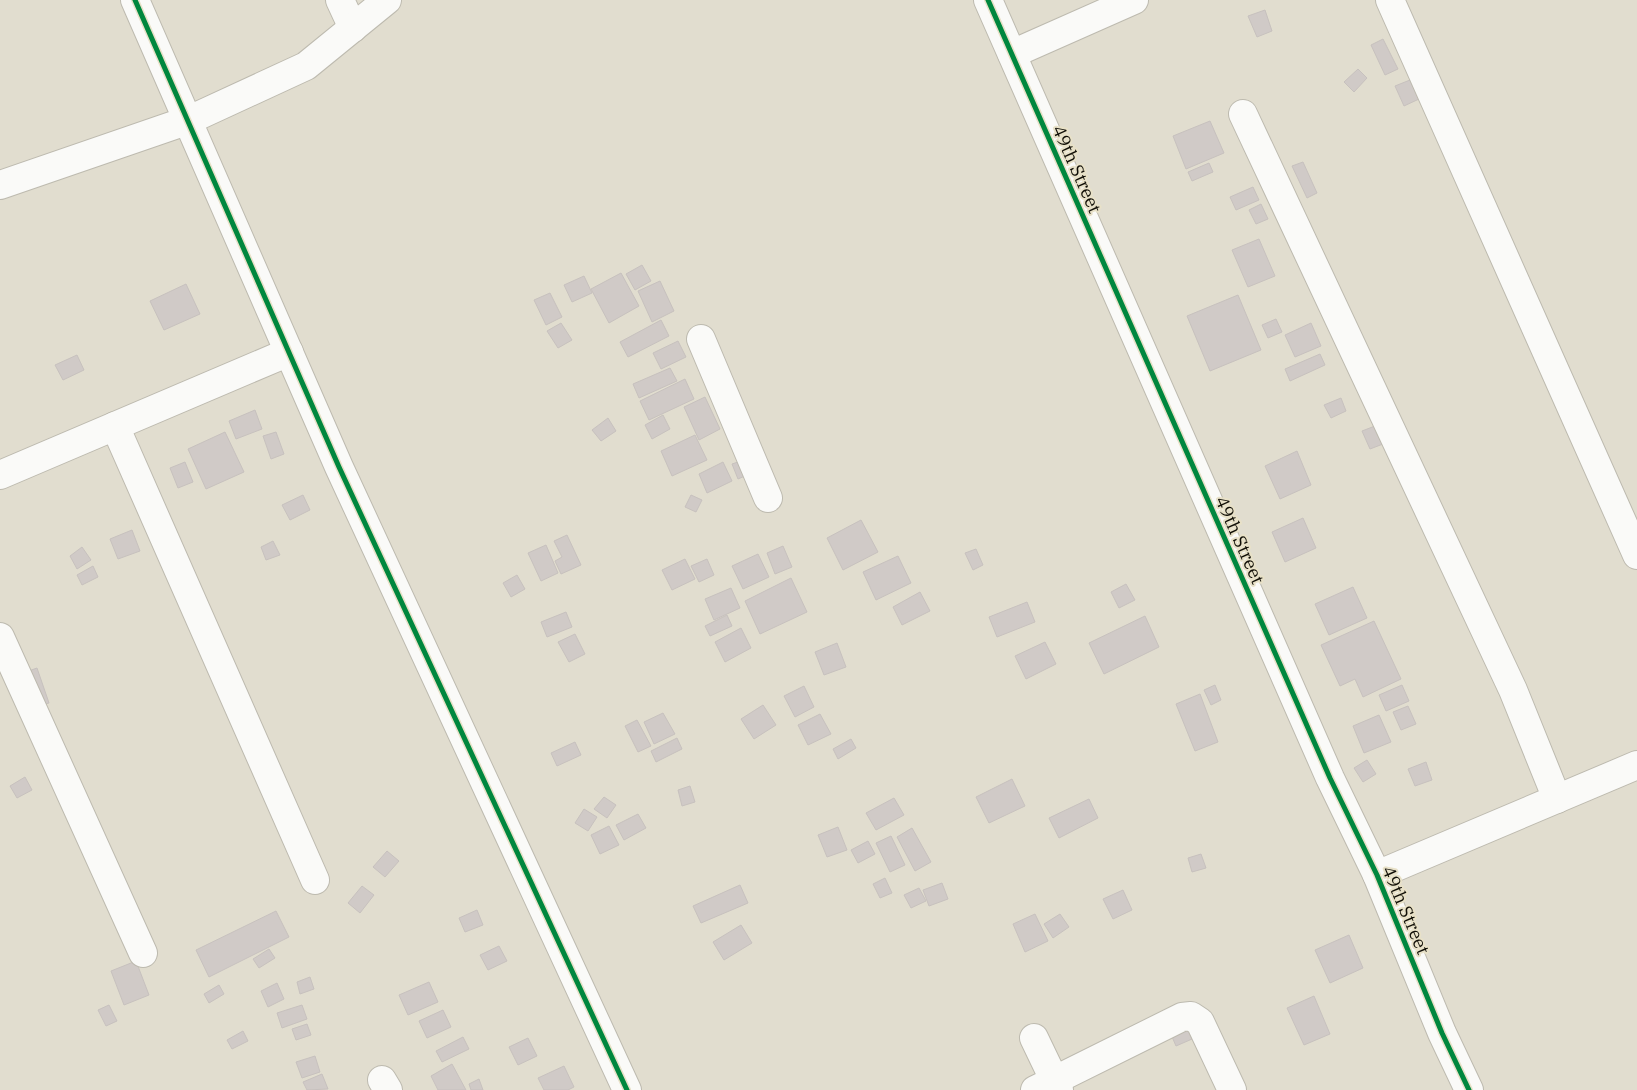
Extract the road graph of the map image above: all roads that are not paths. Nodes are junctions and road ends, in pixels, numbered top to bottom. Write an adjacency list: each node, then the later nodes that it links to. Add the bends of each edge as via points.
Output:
1 (135, 0): 10 (street)
2 (340, 0): 7 (street)
3 (387, 0): 7 (street)
4 (988, 0): 8 (street, 49th Street)
5 (1134, 0): 8 (street)
6 (1390, 0): 17 (street)
7 (353, 28): 10 (street, via 306,66)
8 (1012, 54): 21 (street, 49th Street, via 1330,778)
9 (1243, 114): 20 (street, via 1513,690)
10 (188, 120): 11 (street); 13 (street)
11 (0, 185)
12 (701, 340): 16 (street)
13 (289, 352): 14 (street); 26 (street)
14 (114, 426): 15 (street); 22 (street)
15 (0, 475)
16 (768, 498)
17 (1637, 555)
18 (0, 637): 23 (street)
19 (1637, 765): 20 (street)
20 (1557, 799): 21 (street)
21 (1377, 875): 28 (street, 49th Street)
22 (315, 880)
23 (143, 953)
24 (1034, 1038): 25 (street)
25 (1049, 1087): 27 (street, via 1182,1017 1191,1016 1200,1022)
26 (627, 1090)
27 (1232, 1090)
28 (1469, 1090)

